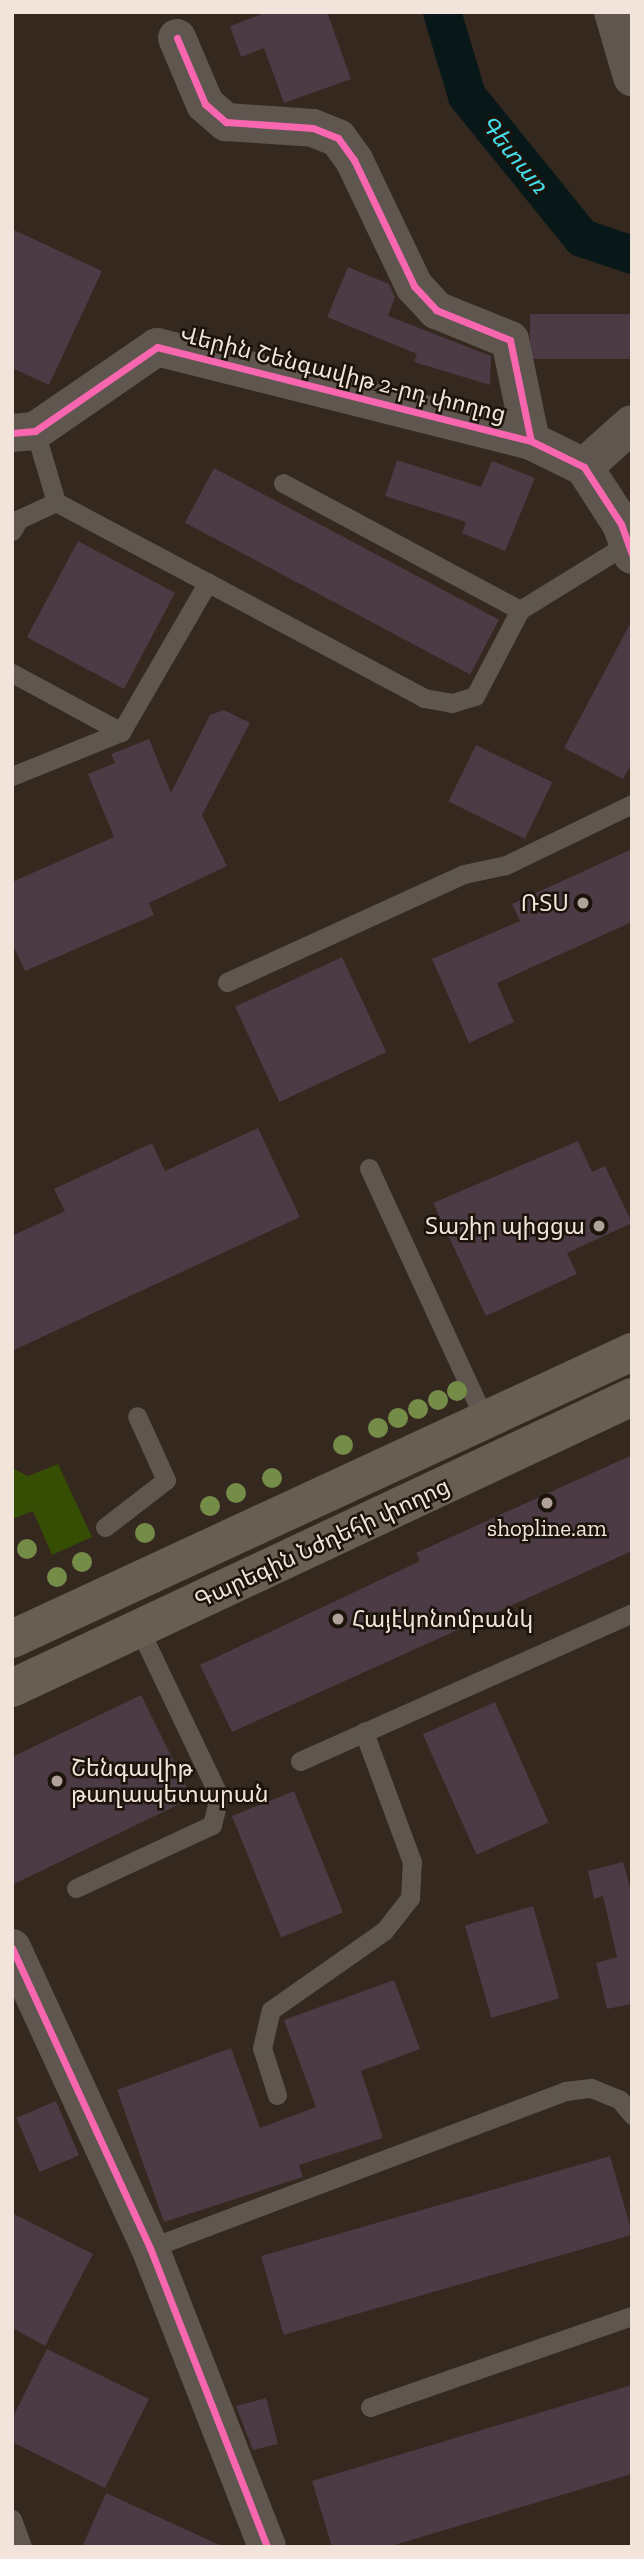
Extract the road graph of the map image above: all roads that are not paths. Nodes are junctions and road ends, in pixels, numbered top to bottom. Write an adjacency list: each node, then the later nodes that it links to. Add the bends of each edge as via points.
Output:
1 (612, 12): 3 (street)
2 (177, 38): 6 (street, via 205,104 226,122 313,128 338,138 354,160 414,286 436,310 510,340)
3 (632, 77)
4 (632, 424): 7 (street)
5 (24, 432): 6 (street, Վերին Շենգավիթ 2-րդ փողոց, via 157,347); 9 (lane)
6 (531, 441): 7 (street, Վերին Շենգավիթ 2-րդ փողոց)
7 (584, 467): 11 (street)
8 (283, 483): 13 (lane)
9 (56, 502): 10 (lane, via 19,519); 12 (lane)
10 (12, 531)
11 (629, 549): 13 (lane)
12 (208, 582): 13 (lane, via 379,677 424,698 452,703 475,696); 15 (lane)
13 (520, 610)
14 (12, 673): 15 (lane)
15 (121, 732): 16 (lane)
16 (12, 776)
17 (632, 804): 18 (lane, via 506,866 464,874)
18 (227, 982)
19 (369, 1168): 23 (lane)
20 (632, 1352): 23 (main road, Գարեգին Նժդեհի փողոց)
21 (632, 1397): 26 (main road, Գարեգին Նժդեհի փողոց)
22 (137, 1416): 24 (lane, via 166,1480)
23 (486, 1422): 27 (main road, Գարեգին Նժդեհի փողոց)
24 (105, 1527)
25 (632, 1613): 29 (lane)
26 (139, 1628): 28 (main road, Գարեգին Նժդեհի փողոց); 31 (lane, via 219,1796 212,1825)
27 (12, 1639)
28 (12, 1688)
29 (364, 1732): 30 (lane); 33 (lane, via 412,1862 410,1898 384,1931 271,2010 262,2048)
30 (300, 1761)
31 (76, 1888)
32 (12, 1948): 35 (street)
33 (277, 2095)
34 (632, 2115): 35 (lane, via 620,2100 591,2088 565,2091)
35 (150, 2248): 40 (street)
36 (632, 2316): 37 (lane)
37 (370, 2407)
38 (12, 2519): 39 (lane)
39 (22, 2547)
40 (267, 2547)

